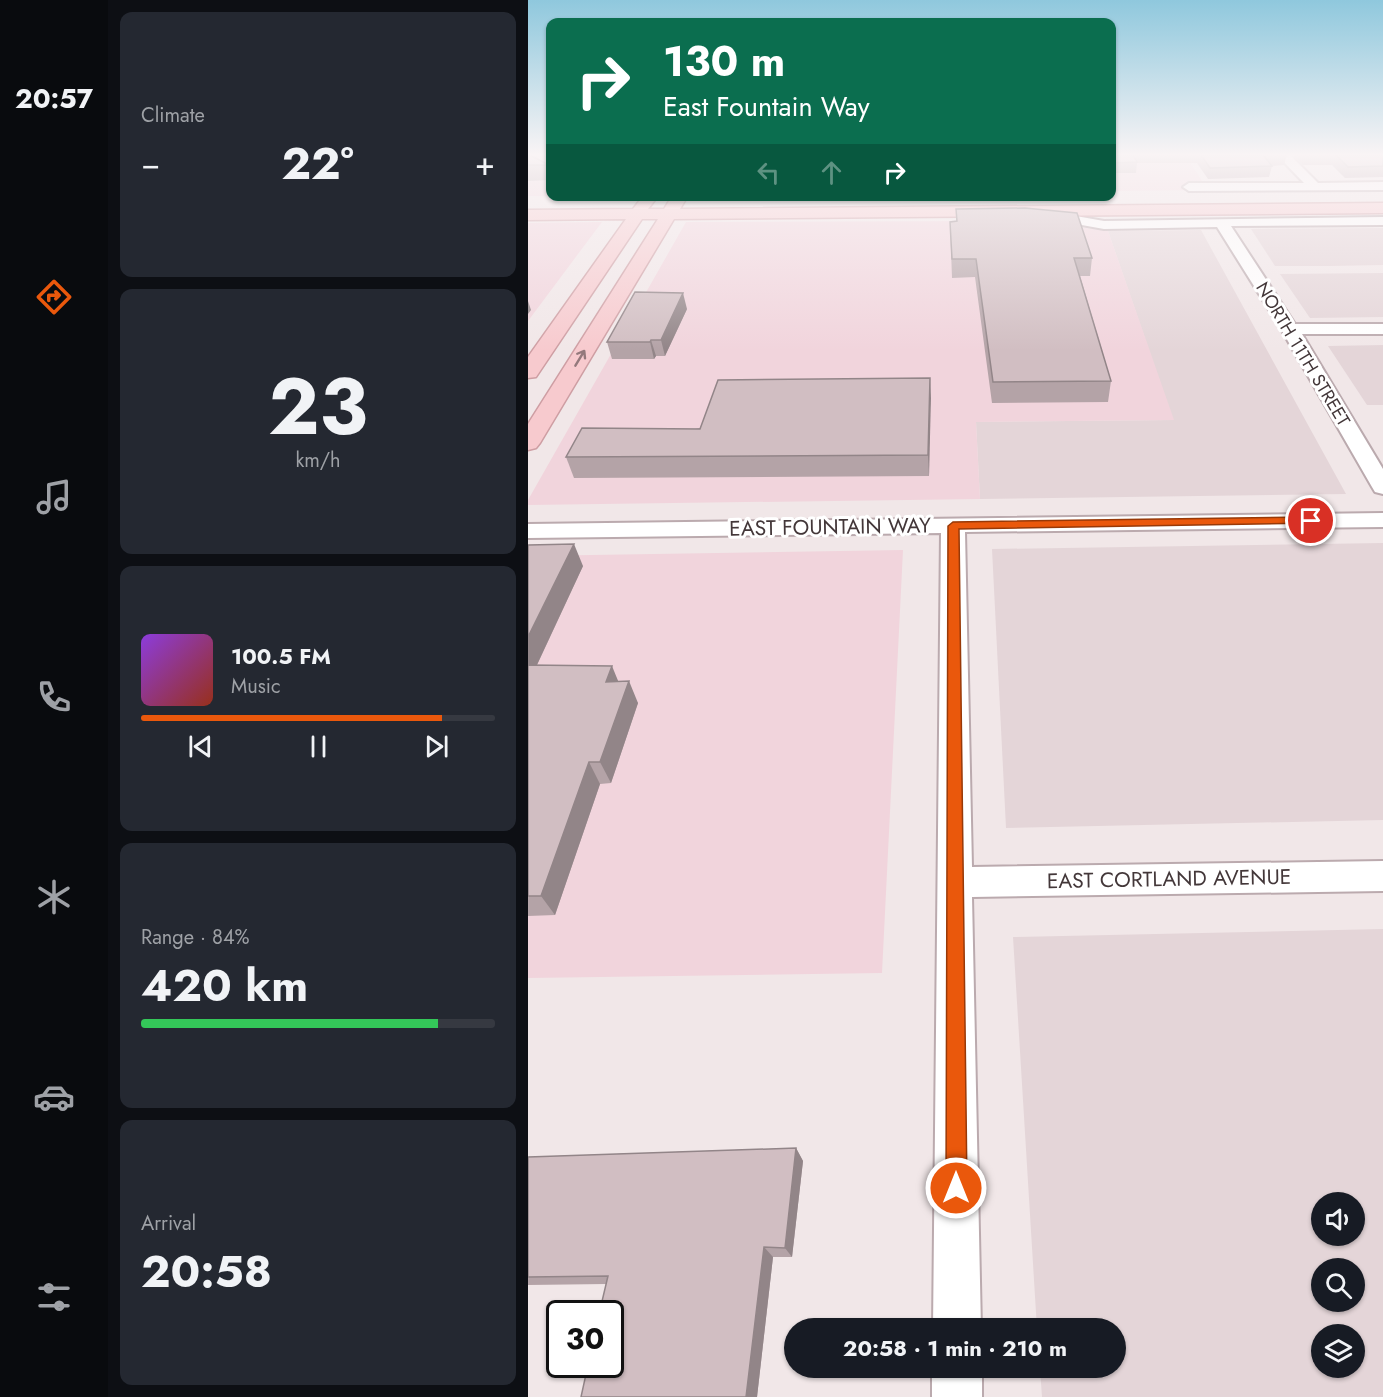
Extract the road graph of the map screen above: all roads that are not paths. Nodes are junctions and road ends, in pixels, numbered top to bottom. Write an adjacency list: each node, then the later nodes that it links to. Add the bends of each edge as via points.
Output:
1 (634, 220): 6 (main road)
2 (665, 220): 10 (main road, one-way to 2)
3 (1078, 220): 5 (street, via 1112,226)
4 (1383, 221): 5 (street)
5 (1222, 223): 7 (street, NORTH 11TH STREET)
6 (584, 292): 9 (main road); 10 (main road, via 594,299 592,304 548,382)
7 (1290, 329): 8 (street); 12 (street, NORTH 11TH STREET)
8 (1383, 329)
9 (528, 372)
10 (558, 394): 11 (main road)
11 (528, 443)
12 (1383, 487)
13 (1383, 520): 14 (street, EAST FOUNTAIN WAY)
14 (953, 526): 15 (street, EAST FOUNTAIN WAY); 17 (street)
15 (528, 531)
16 (1383, 876): 17 (street, EAST CORTLAND AVENUE)
17 (955, 882): 18 (street)
18 (957, 1318)
19 (957, 1378): 20 (street)
20 (957, 1397)

